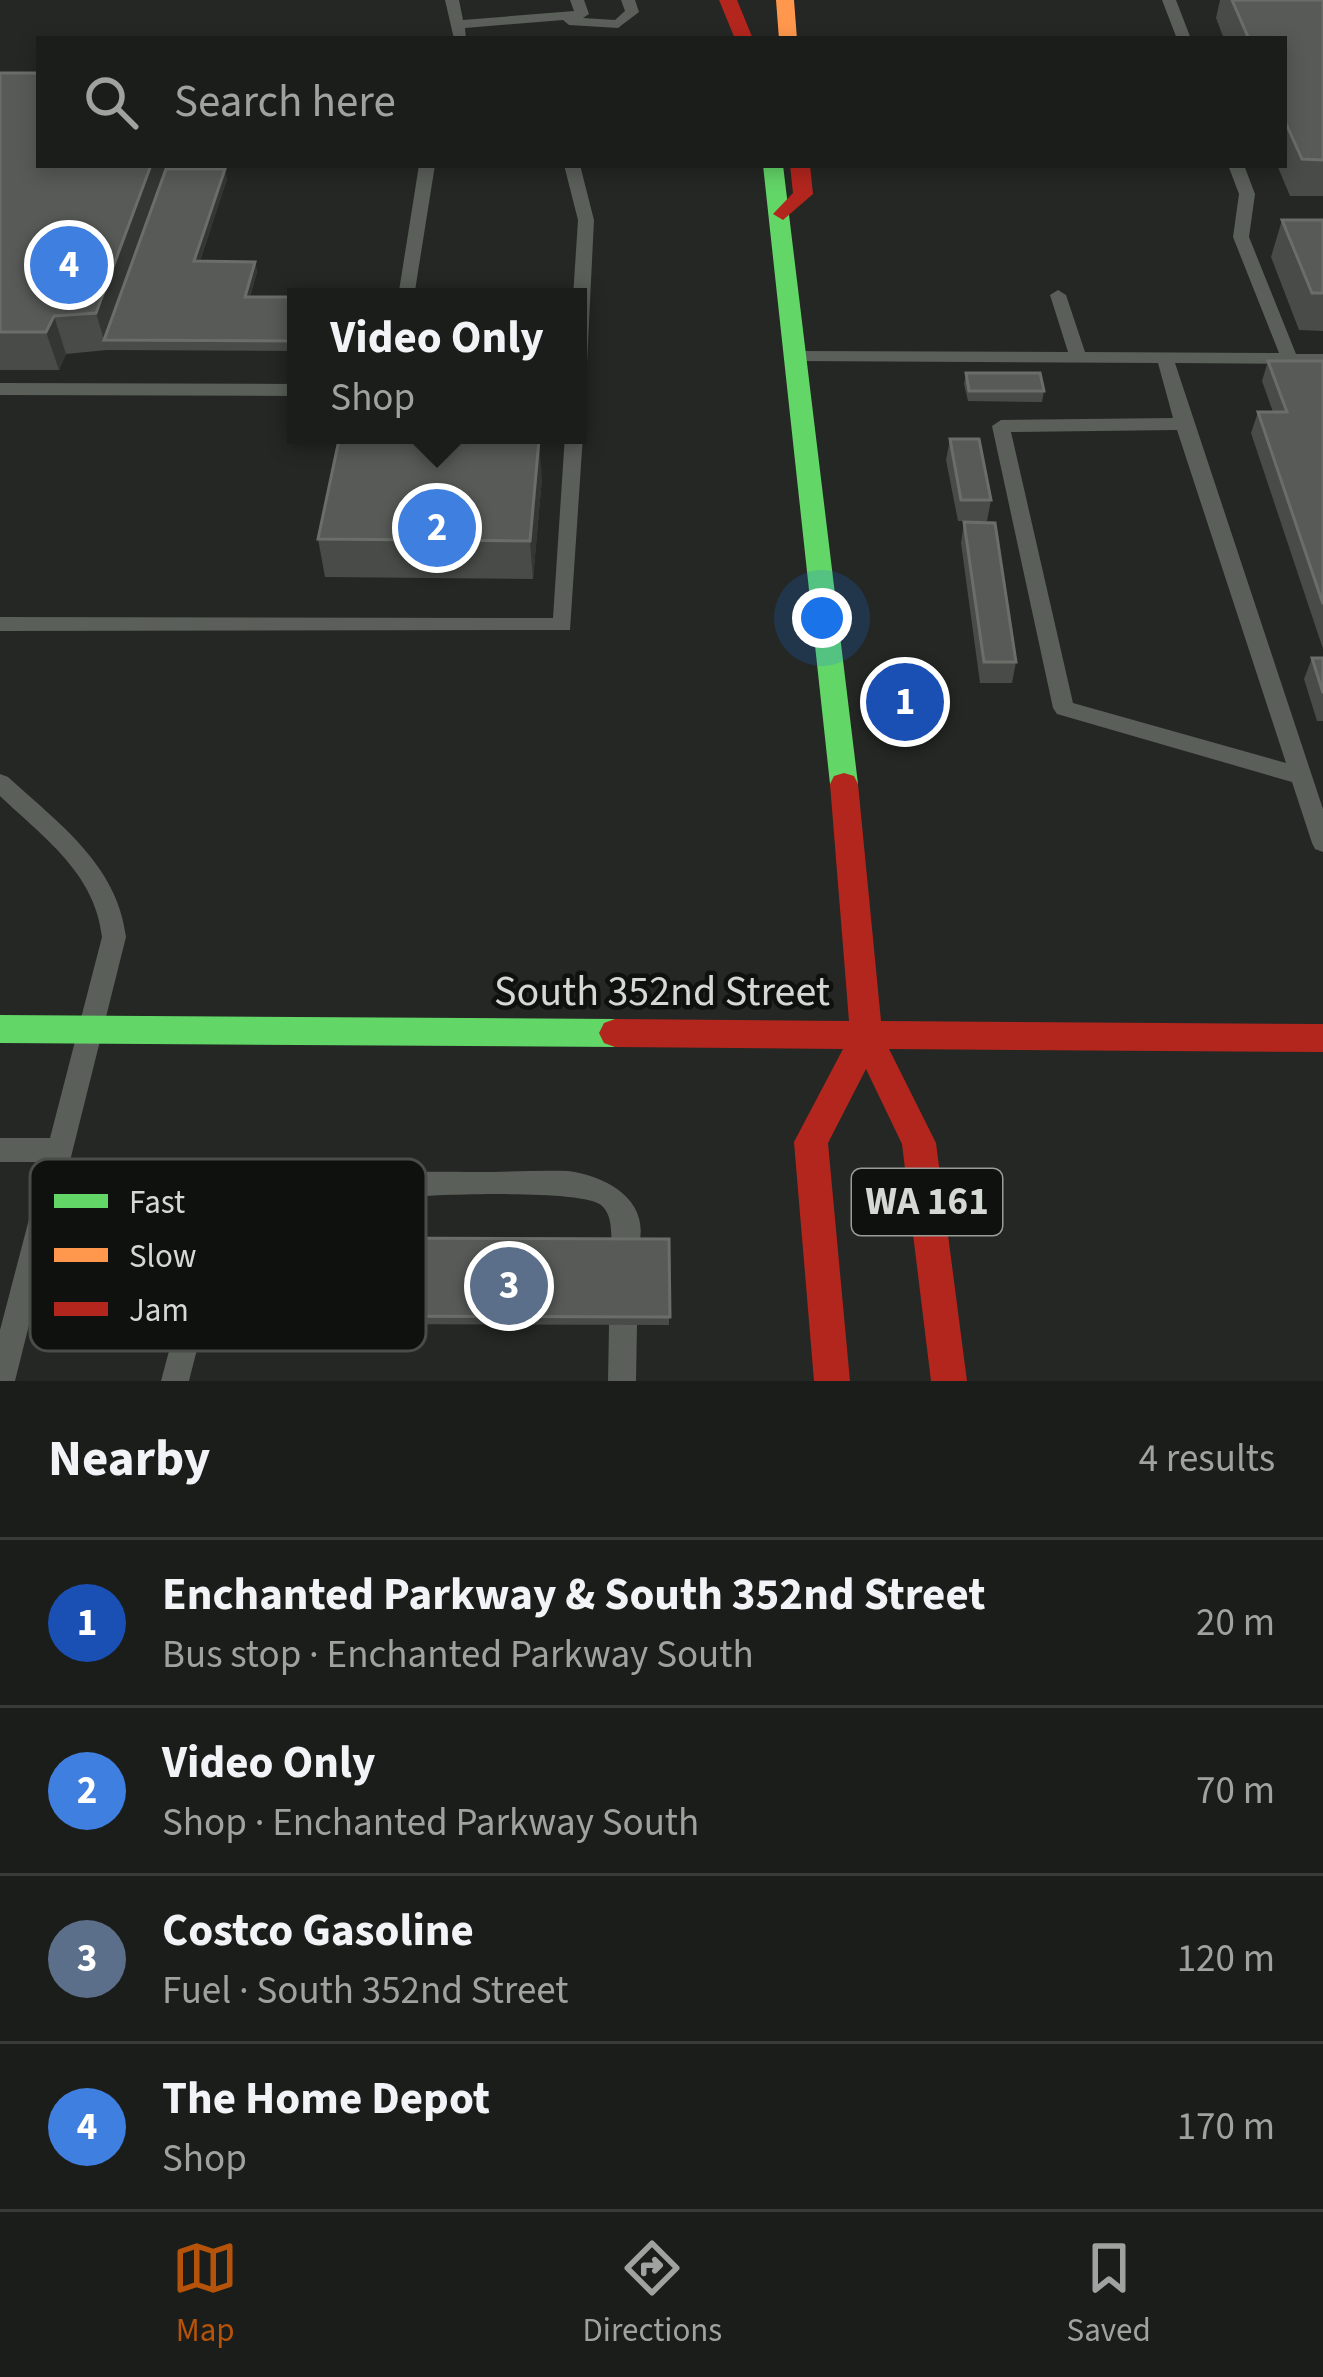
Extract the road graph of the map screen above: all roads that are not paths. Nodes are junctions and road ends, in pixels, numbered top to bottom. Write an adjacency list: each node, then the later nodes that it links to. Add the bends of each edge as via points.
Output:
1 (452, 0): 8 (lane)
2 (578, 0): 7 (lane, via 582,14)
3 (628, 0): 7 (lane, via 632,12 618,24)
4 (728, 0): 9 (main road)
5 (784, 0): 10 (main road)
6 (1168, 0): 11 (lane)
7 (545, 17): 8 (lane)
8 (458, 32)
9 (743, 36)
10 (788, 36)
11 (1183, 36)
12 (427, 168): 18 (lane)
13 (573, 168): 19 (lane, via 586,220)
14 (774, 168): 17 (main road, WA 161)
15 (800, 168): 17 (main road, via 802,194)
16 (1237, 168): 24 (lane, via 1247,194 1241,237)
17 (783, 214): 21 (main road, WA 161)
18 (407, 288)
19 (582, 288)
20 (1058, 296): 22 (lane)
21 (797, 356): 22 (lane); 36 (main road, WA 161)
22 (1078, 358): 23 (lane)
23 (1165, 358): 24 (lane); 28 (lane)
24 (1289, 358): 25 (lane)
25 (1323, 359)
26 (0, 389): 27 (lane)
27 (287, 390)
28 (1184, 424): 31 (lane); 31 (lane, via 1001,425 1064,708)
29 (573, 444): 30 (lane, via 563,626)
30 (0, 624)
31 (1301, 776): 33 (lane)
32 (0, 783): 35 (lane, via 76,856 115,914)
33 (1323, 843)
34 (0, 1029): 35 (main road, South 352nd Street)
35 (91, 1029): 36 (main road, South 352nd Street); 39 (lane)
36 (866, 1036): 37 (main road, South 352nd Street); 49 (main road, WA 161, via 811,1142); 50 (main road, WA 161, via 920,1143)
37 (1323, 1038)
38 (0, 1150): 39 (lane)
39 (60, 1150): 40 (lane)
40 (58, 1159)
41 (426, 1184): 42 (lane, via 597,1188 624,1219)
42 (625, 1247)
43 (30, 1267): 46 (lane)
44 (623, 1325): 48 (lane)
45 (181, 1351): 47 (lane)
46 (1, 1381)
47 (175, 1381)
48 (622, 1381)
49 (832, 1381)
50 (949, 1381)

